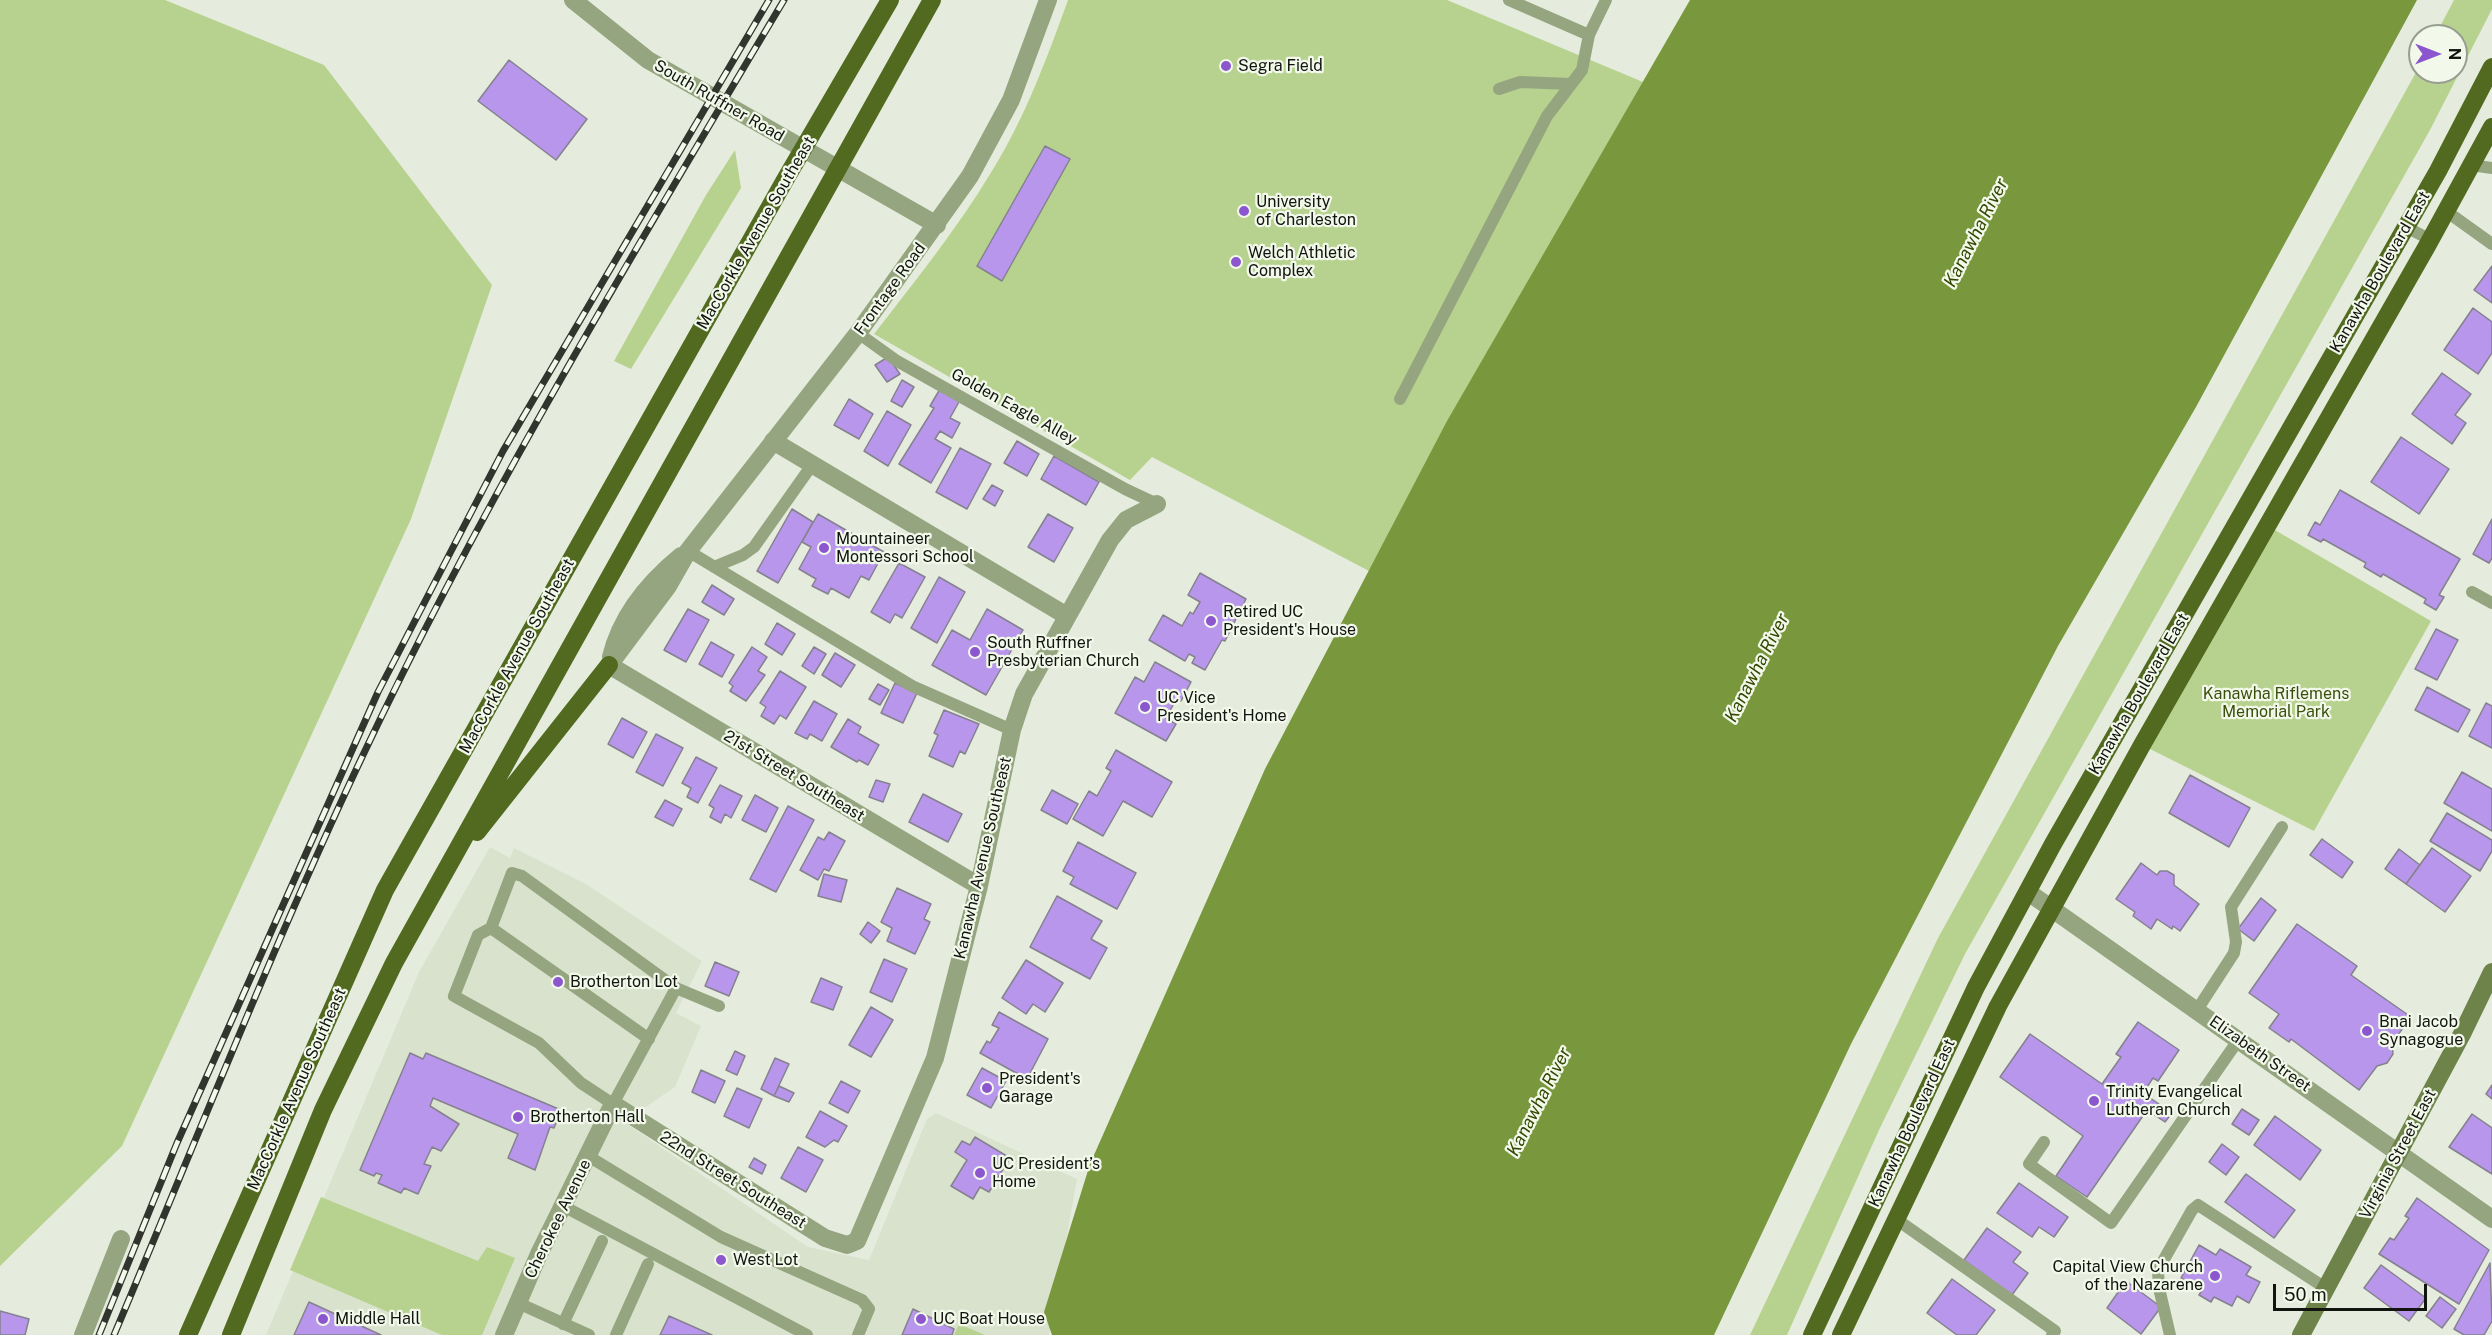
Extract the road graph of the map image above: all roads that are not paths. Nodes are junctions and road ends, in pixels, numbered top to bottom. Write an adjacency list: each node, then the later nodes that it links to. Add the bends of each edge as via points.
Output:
1 (890, 0): 12 (main road, MacCorkle Avenue Southeast)
2 (932, 0): 15 (main road, MacCorkle Avenue Southeast)
3 (1048, 0): 17 (street, Frontage Road, via 993,136)
4 (1509, 0): 7 (lane)
5 (1606, 0): 7 (lane)
6 (578, 1): 12 (street, South Ruffner Road, via 648,60)
7 (1588, 35): 9 (lane, via 1582,70)
8 (2492, 67): 18 (main road, Kanawha Boulevard East)
9 (1571, 84): 10 (lane, via 1520,82); 22 (lane, via 1547,116)
10 (1499, 89)
11 (2492, 127): 13 (main road, Kanawha Boulevard East)
12 (804, 149): 15 (street, South Ruffner Road); 60 (main road, MacCorkle Avenue Southeast, via 386,890)
13 (2471, 165): 14 (lane); 16 (main road, Kanawha Boulevard East)
14 (2492, 168)
15 (839, 169): 17 (street, South Ruffner Road); 34 (main road, MacCorkle Avenue Southeast)
16 (2446, 212): 19 (main road, Kanawha Boulevard East); 20 (lane)
17 (937, 225): 21 (street, Frontage Road)
18 (2406, 227): 19 (lane); 36 (main road, Kanawha Boulevard East)
19 (2431, 240): 37 (main road, Kanawha Boulevard East)
20 (2492, 244)
21 (858, 333): 23 (street, Frontage Road); 25 (lane, Golden Eagle Alley, via 897,361)
22 (1400, 399)
23 (773, 441): 24 (street); 26 (street, Frontage Road)
24 (812, 465): 27 (lane, via 754,547); 30 (street)
25 (1157, 504): 30 (street, Kanawha Avenue Southeast, via 1139,512 1110,540)
26 (688, 551): 27 (lane); 31 (street, Frontage Road, via 668,586)
27 (714, 567): 32 (lane, via 912,686)
28 (2472, 592): 29 (lane)
29 (2492, 603)
30 (1067, 616): 32 (street, Kanawha Avenue Southeast, via 1024,694)
31 (609, 665): 34 (main road); 35 (street, 21st Street Southeast)
32 (1012, 730): 35 (street, Kanawha Avenue Southeast)
33 (2282, 827): 42 (lane, via 2230,907 2234,953)
34 (442, 876): 61 (main road, MacCorkle Avenue Southeast, via 394,963 323,1110)
35 (979, 886): 54 (street, Kanawha Avenue Southeast, via 935,1058)
36 (2028, 892): 37 (street, Elizabeth Street); 67 (main road, Kanawha Boulevard East, via 1976,987)
37 (2051, 909): 42 (street, Elizabeth Street); 50 (main road, Kanawha Boulevard East, via 1998,1006)
38 (491, 928): 40 (lane, via 512,873 522,876); 43 (lane); 45 (lane, via 478,935 454,996 539,1043 581,1083)
39 (2492, 972): 47 (main road, Virginia Street East)
40 (676, 988): 41 (lane); 43 (lane)
41 (719, 1006)
42 (2197, 1010): 44 (street, Elizabeth Street)
43 (649, 1039): 45 (lane)
44 (2239, 1039): 46 (lane, via 2110,1222 2029,1164); 47 (street, Elizabeth Street)
45 (613, 1104): 48 (street, Cherokee Avenue); 54 (street, 22nd Street Southeast, via 825,1238 847,1245)
46 (2044, 1142)
47 (2399, 1152): 51 (street, Elizabeth Street); 56 (main road, Virginia Street East)
48 (588, 1156): 49 (street, Cherokee Avenue); 66 (lane, via 721,1237 862,1300 869,1309)
49 (563, 1206): 57 (street, Cherokee Avenue); 65 (lane)
50 (1896, 1219): 68 (main road, Kanawha Boulevard East); 69 (lane, via 2055,1331)
51 (2492, 1219)
52 (121, 1239): 59 (street)
53 (602, 1241): 58 (lane)
54 (857, 1241)
55 (648, 1264): 64 (lane)
56 (2326, 1289): 70 (lane, via 2198,1205 2158,1270); 71 (main road, Virginia Street East)
57 (518, 1303): 58 (lane); 62 (street, Cherokee Avenue)
58 (563, 1324): 63 (lane)
59 (84, 1335)
60 (188, 1335)
61 (231, 1335)
62 (504, 1335)
63 (589, 1335)
64 (616, 1335)
65 (807, 1335)
66 (858, 1335)
67 (1812, 1335)
68 (1841, 1335)
69 (2052, 1335)
70 (2170, 1335)
71 (2301, 1335)

